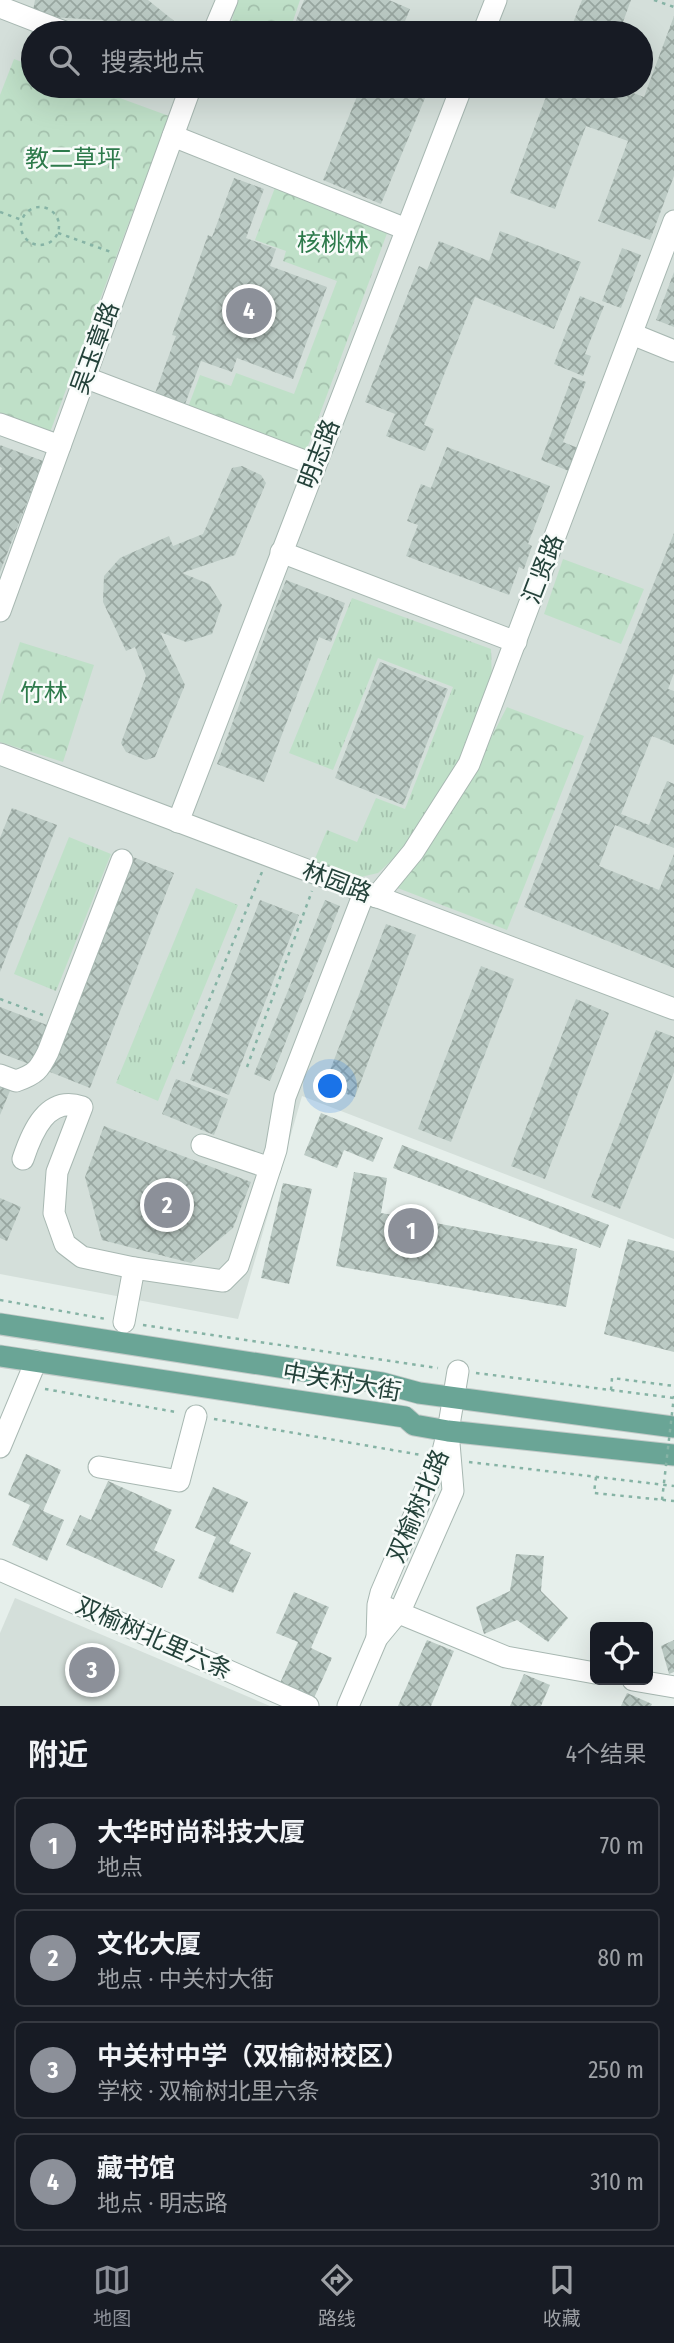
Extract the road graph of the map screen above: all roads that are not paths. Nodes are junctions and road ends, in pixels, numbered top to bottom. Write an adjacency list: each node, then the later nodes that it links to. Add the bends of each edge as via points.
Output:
1 (2, 0): 4 (street)
2 (227, 0): 6 (street)
3 (496, 0): 7 (street)
4 (0, 6): 5 (street)
5 (37, 21)
6 (218, 21)
7 (488, 21)
8 (187, 98): 10 (street, 吴玉章路)
9 (457, 98): 12 (street, 明志路)
10 (173, 136): 12 (street); 15 (street, 吴玉章路)
11 (674, 221): 13 (street, 汇贤路)
12 (406, 229): 18 (street, 明志路)
13 (632, 334): 14 (street); 21 (street, 汇贤路)
14 (674, 351)
15 (83, 377): 17 (street, 吴玉章路); 18 (street)
16 (0, 424): 17 (street)
17 (60, 446): 20 (street, 吴玉章路)
18 (315, 466): 19 (street, 明志路)
19 (281, 552): 21 (street); 23 (street, 明志路)
20 (0, 611)
21 (516, 642): 25 (street, 汇贤路, via 469,764 413,852)
22 (0, 754): 23 (street, 林园路)
23 (178, 822): 25 (street, 林园路)
24 (122, 860): 27 (street, via 39,1070 16,1081)
25 (370, 895): 26 (street, 林园路); 30 (street, 汇贤路, via 285,1097)
26 (674, 1009)
27 (0, 1075)
28 (202, 1145): 30 (street)
29 (23, 1159): 31 (street, via 31,1136 48,1112 59,1104 82,1107 57,1172 54,1213 65,1244 82,1257)
30 (270, 1168): 31 (street, 汇贤路, via 238,1266 223,1281)
31 (134, 1268): 32 (street)
32 (124, 1322)
33 (0, 1324): 37 (main road, 中关村大街)
34 (0, 1356): 35 (main road, 中关村大街)
35 (36, 1361): 40 (main road, 中关村大街, via 405,1417 414,1425); 41 (street)
36 (458, 1371): 37 (street, 双榆树北路)
37 (454, 1398): 39 (main road, 中关村大街); 40 (street, 双榆树北路)
38 (196, 1416): 43 (street, via 179,1481)
39 (674, 1427)
40 (448, 1431): 42 (main road, 中关村大街); 45 (street, 双榆树北路, via 446,1459 424,1493)
41 (0, 1447)
42 (674, 1455)
43 (99, 1467)
44 (0, 1570): 49 (street, 双榆树北里六条)
45 (388, 1609): 46 (street, via 506,1657); 50 (street, 双榆树北路)
46 (590, 1672)
47 (653, 1683): 48 (street)
48 (674, 1687)
49 (308, 1706)
50 (348, 1706)

